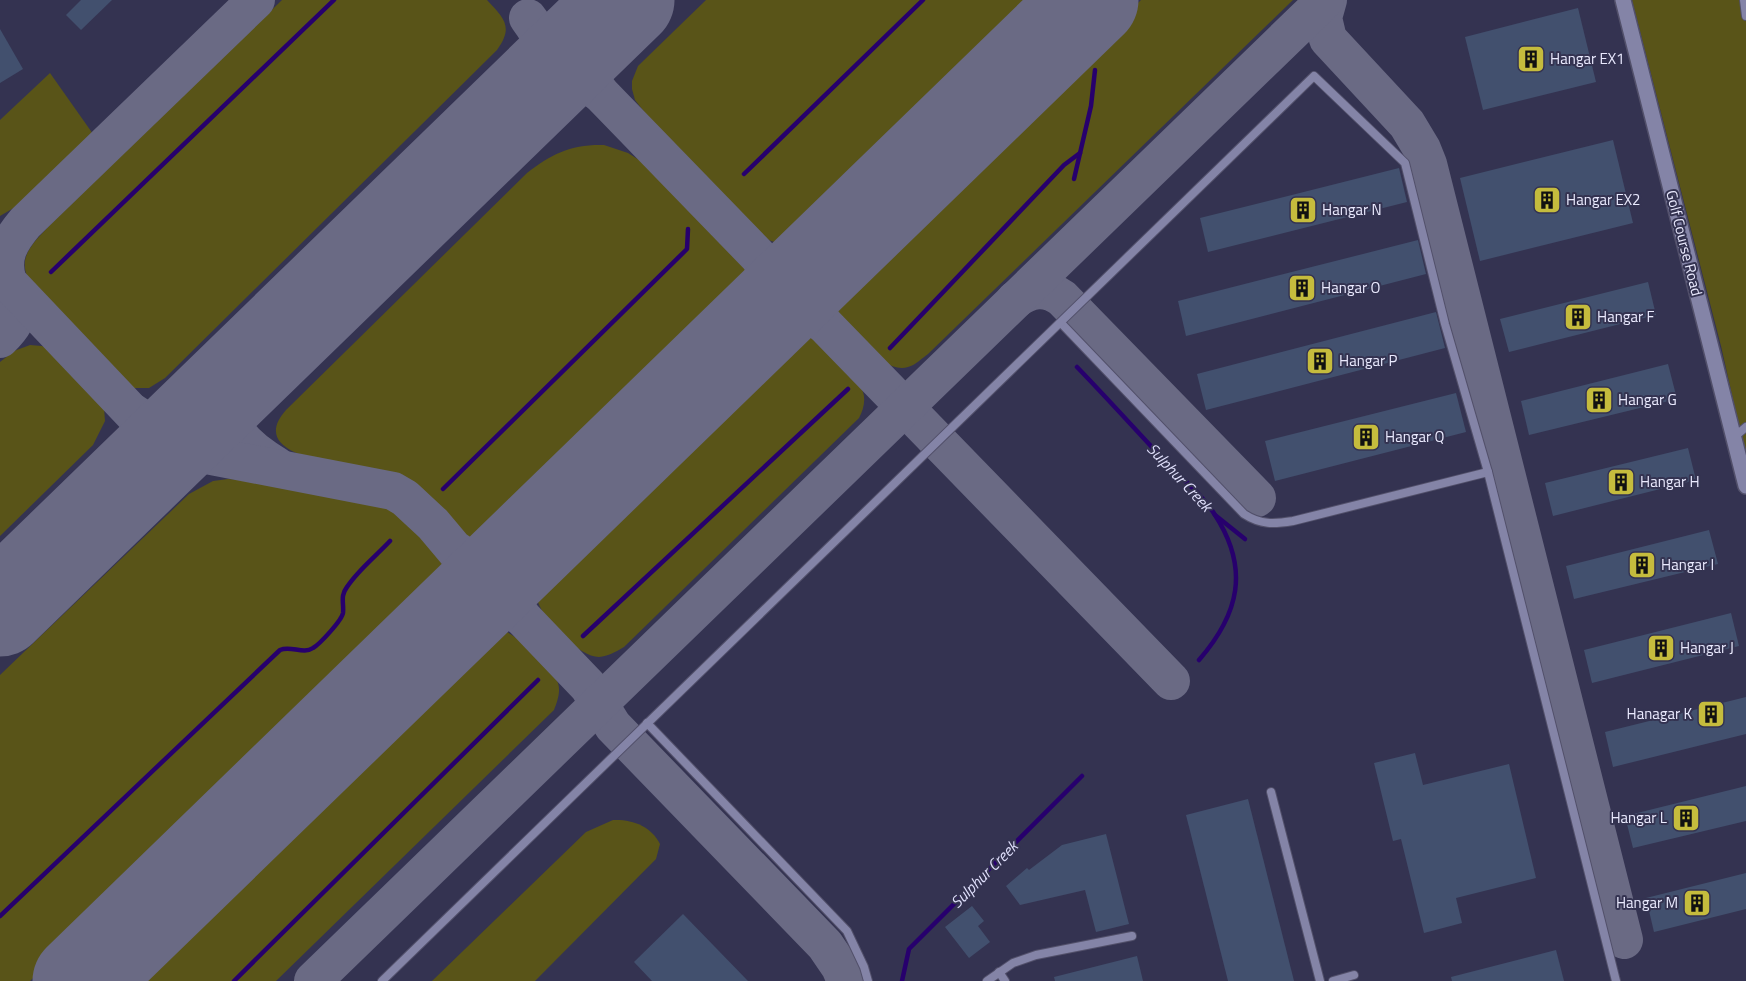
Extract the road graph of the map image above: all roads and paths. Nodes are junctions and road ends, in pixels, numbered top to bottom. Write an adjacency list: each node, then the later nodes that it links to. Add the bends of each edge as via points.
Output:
1 (1623, 0): 6 (street, Golf Course Road)
2 (1744, 0): 3 (lane)
3 (1746, 16)
4 (1061, 323): 7 (lane, via 1244,514 1254,520 1274,524 1292,521); 7 (lane, via 1314,76 1405,164 1445,324); 9 (lane)
5 (1746, 426): 6 (lane)
6 (1733, 438): 8 (street, Golf Course Road)
7 (1488, 472): 20 (lane)
8 (1746, 486)
9 (647, 723): 14 (lane); 15 (lane, via 847,931)
10 (1271, 792): 18 (lane)
11 (1132, 936): 12 (lane, via 1036,955)
12 (999, 972): 16 (lane); 17 (lane)
13 (1354, 975): 19 (lane)
14 (382, 981)
15 (868, 981)
16 (987, 981)
17 (1005, 981)
18 (1320, 981)
19 (1333, 981)
20 (1616, 981)

